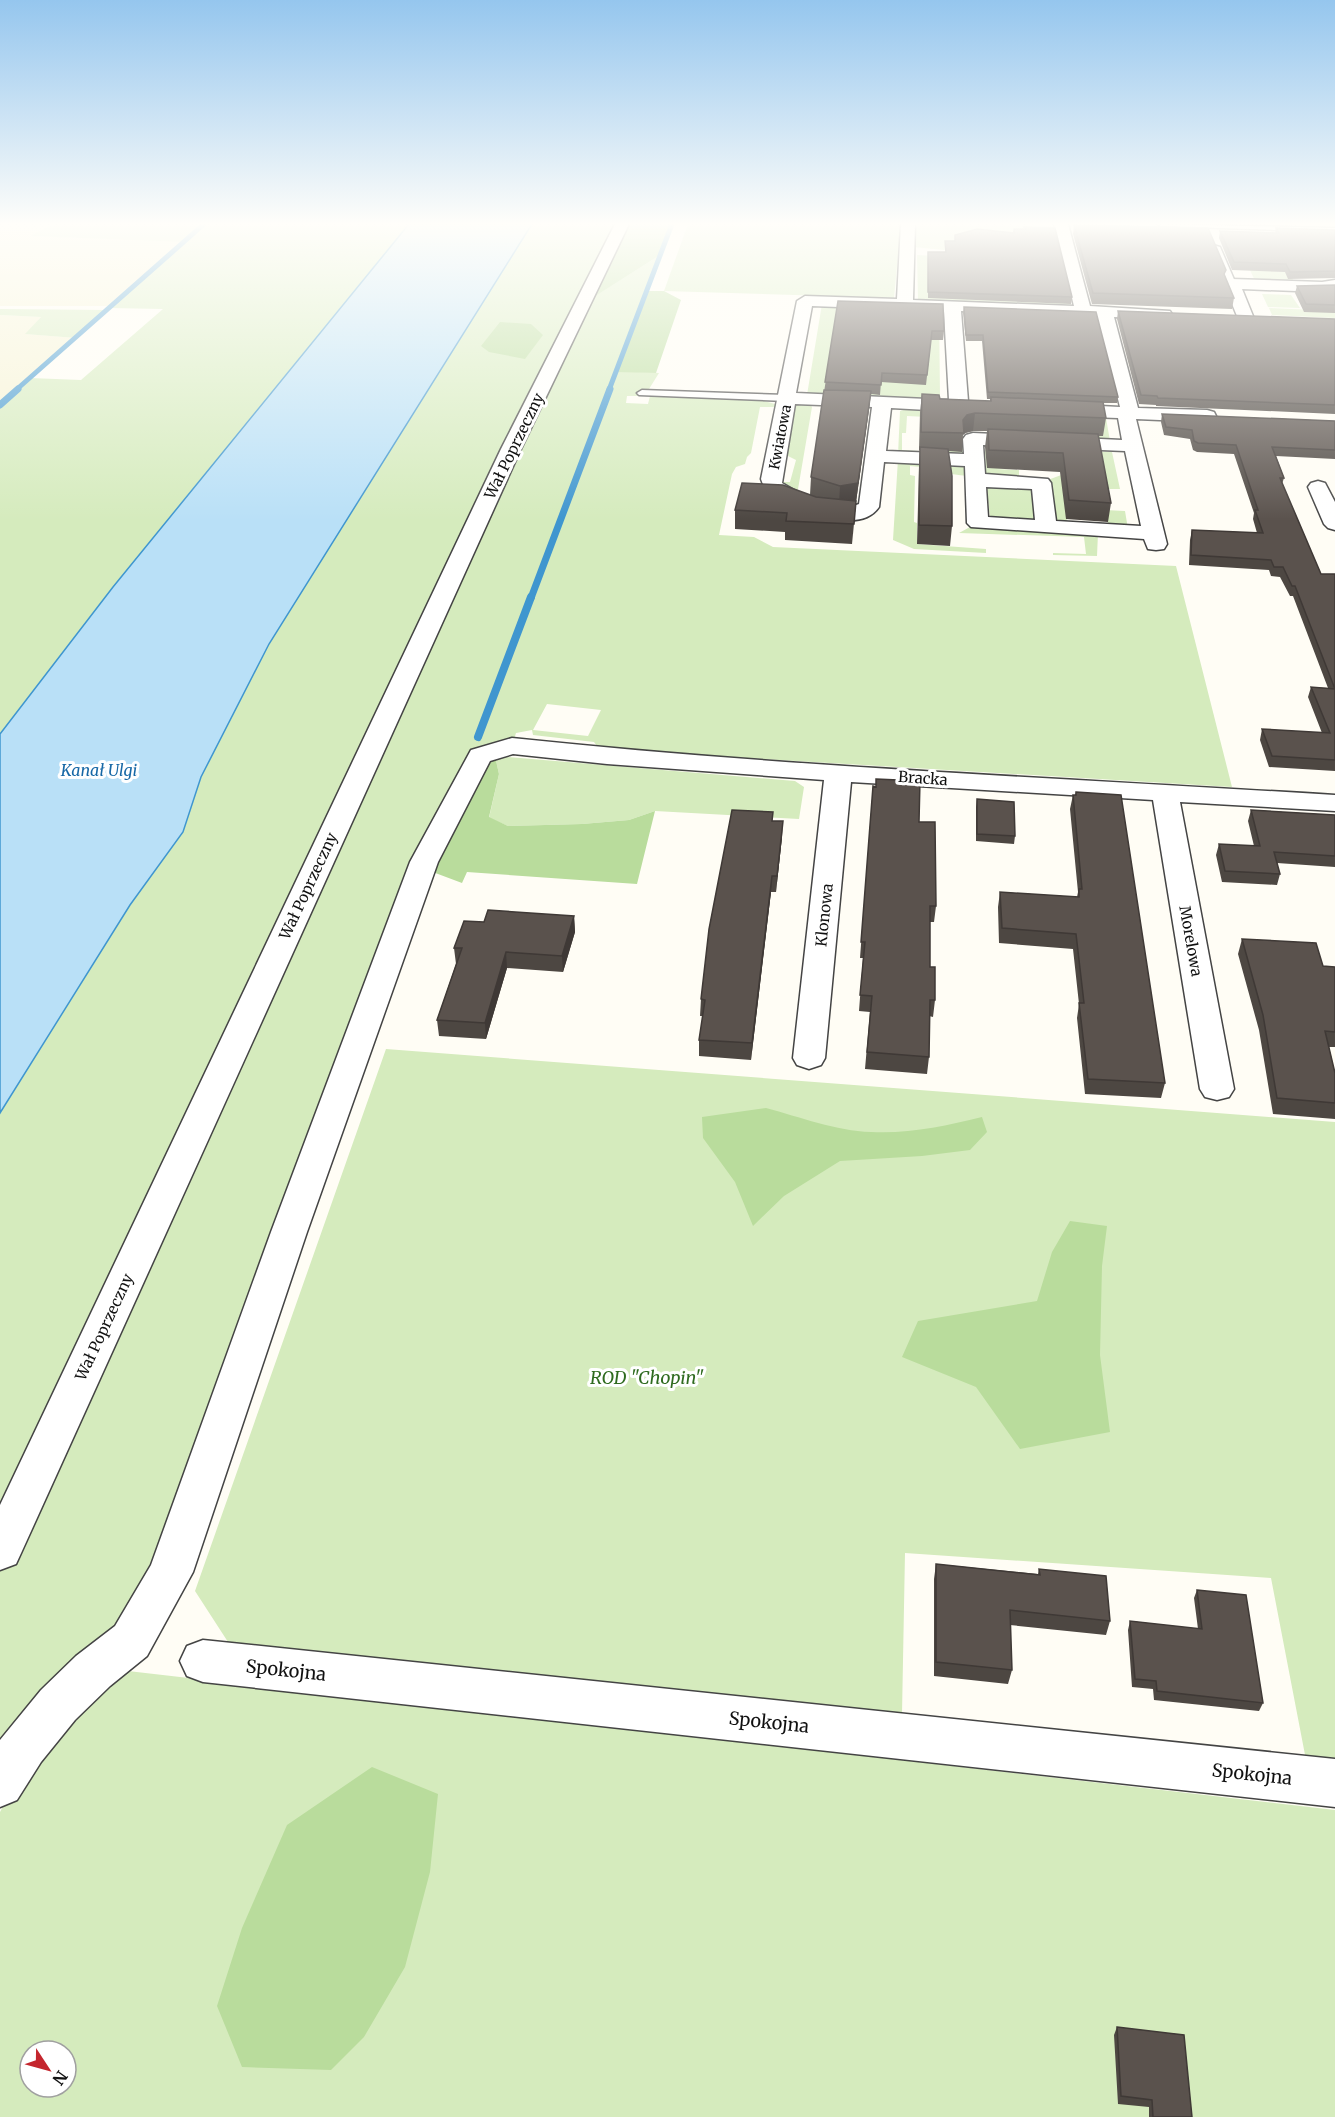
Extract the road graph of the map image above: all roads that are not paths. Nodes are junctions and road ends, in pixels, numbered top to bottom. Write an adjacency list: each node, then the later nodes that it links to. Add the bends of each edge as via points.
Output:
1 (573, 323): 22 (street, Wał Poprzeczny, via 506,460)
2 (799, 323): 6 (street)
3 (955, 323): 7 (street, Kwiatowa, via 968,407)
4 (1107, 323): 9 (street)
5 (642, 393): 6 (lane)
6 (786, 398): 7 (street, Kwiatowa); 12 (street, Kwiatowa, via 772,486 819,508 855,513 871,503)
7 (882, 403): 12 (street, Kwiatowa)
8 (1047, 410): 9 (street)
9 (1128, 413): 10 (street); 11 (street)
10 (1228, 417)
11 (1133, 446): 13 (street, via 973,439); 16 (street, via 1154,538)
12 (876, 456): 13 (street)
13 (974, 470): 16 (street, via 1041,483); 16 (street, via 978,524)
14 (1317, 487): 15 (street)
15 (1335, 524)
16 (1046, 527)
17 (838, 773): 18 (street, Bracka); 20 (street, Klonowa); 24 (street, Bracka, via 512,746 480,756 424,862 171,1572 131,1641 58,1705)
18 (1165, 793): 19 (street, Bracka); 21 (street, Morelowa)
19 (1335, 803)
20 (809, 1058)
21 (1217, 1089)
22 (0, 1551)
23 (203, 1661): 25 (street, Spokojna)
24 (0, 1783)
25 (1335, 1783)

